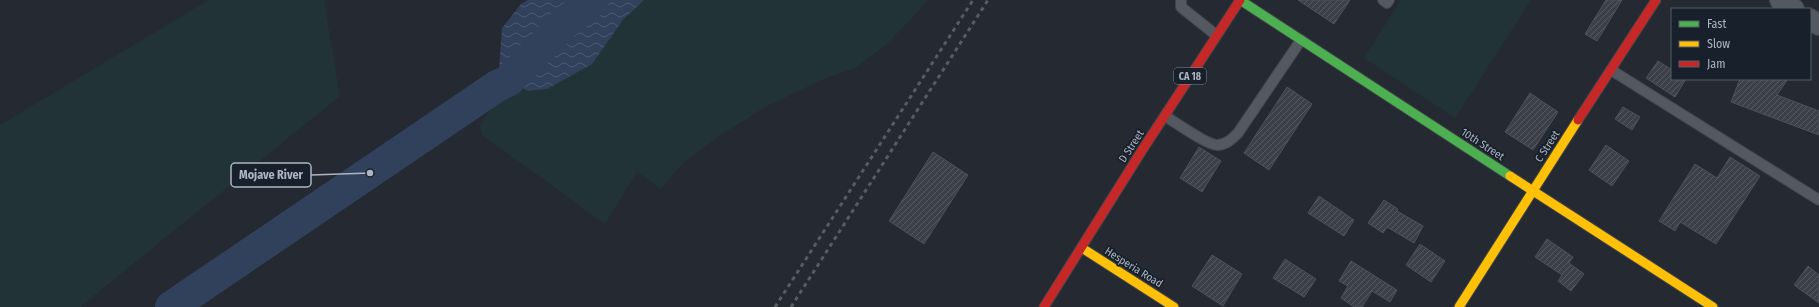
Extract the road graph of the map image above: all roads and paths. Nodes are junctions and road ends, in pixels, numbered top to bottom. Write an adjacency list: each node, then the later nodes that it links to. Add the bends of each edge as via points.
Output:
1 (1181, 0): 8 (lane, via 1181,7)
2 (1240, 0): 8 (street, D Street / CA 18); 9 (street, 10th Street)
3 (1383, 0): 4 (lane, via 1387,3)
4 (1389, 0)
5 (1656, 0): 10 (street, C Street)
6 (1780, 0): 7 (street)
7 (1792, 8)
8 (1216, 35): 11 (street, D Street / CA 18)
9 (1301, 40): 11 (lane, via 1232,140 1224,144 1211,144); 12 (street, 10th Street)
10 (1611, 70): 12 (street, C Street); 13 (lane)
11 (1165, 116): 14 (street, D Street / CA 18)
12 (1532, 190): 17 (street, C Street); 18 (street, 10th Street)
13 (1819, 200)
14 (1082, 248): 15 (street, D Street / CA 18); 16 (street, Hesperia Road)
15 (1044, 307)
16 (1174, 307)
17 (1459, 307)
18 (1713, 307)

